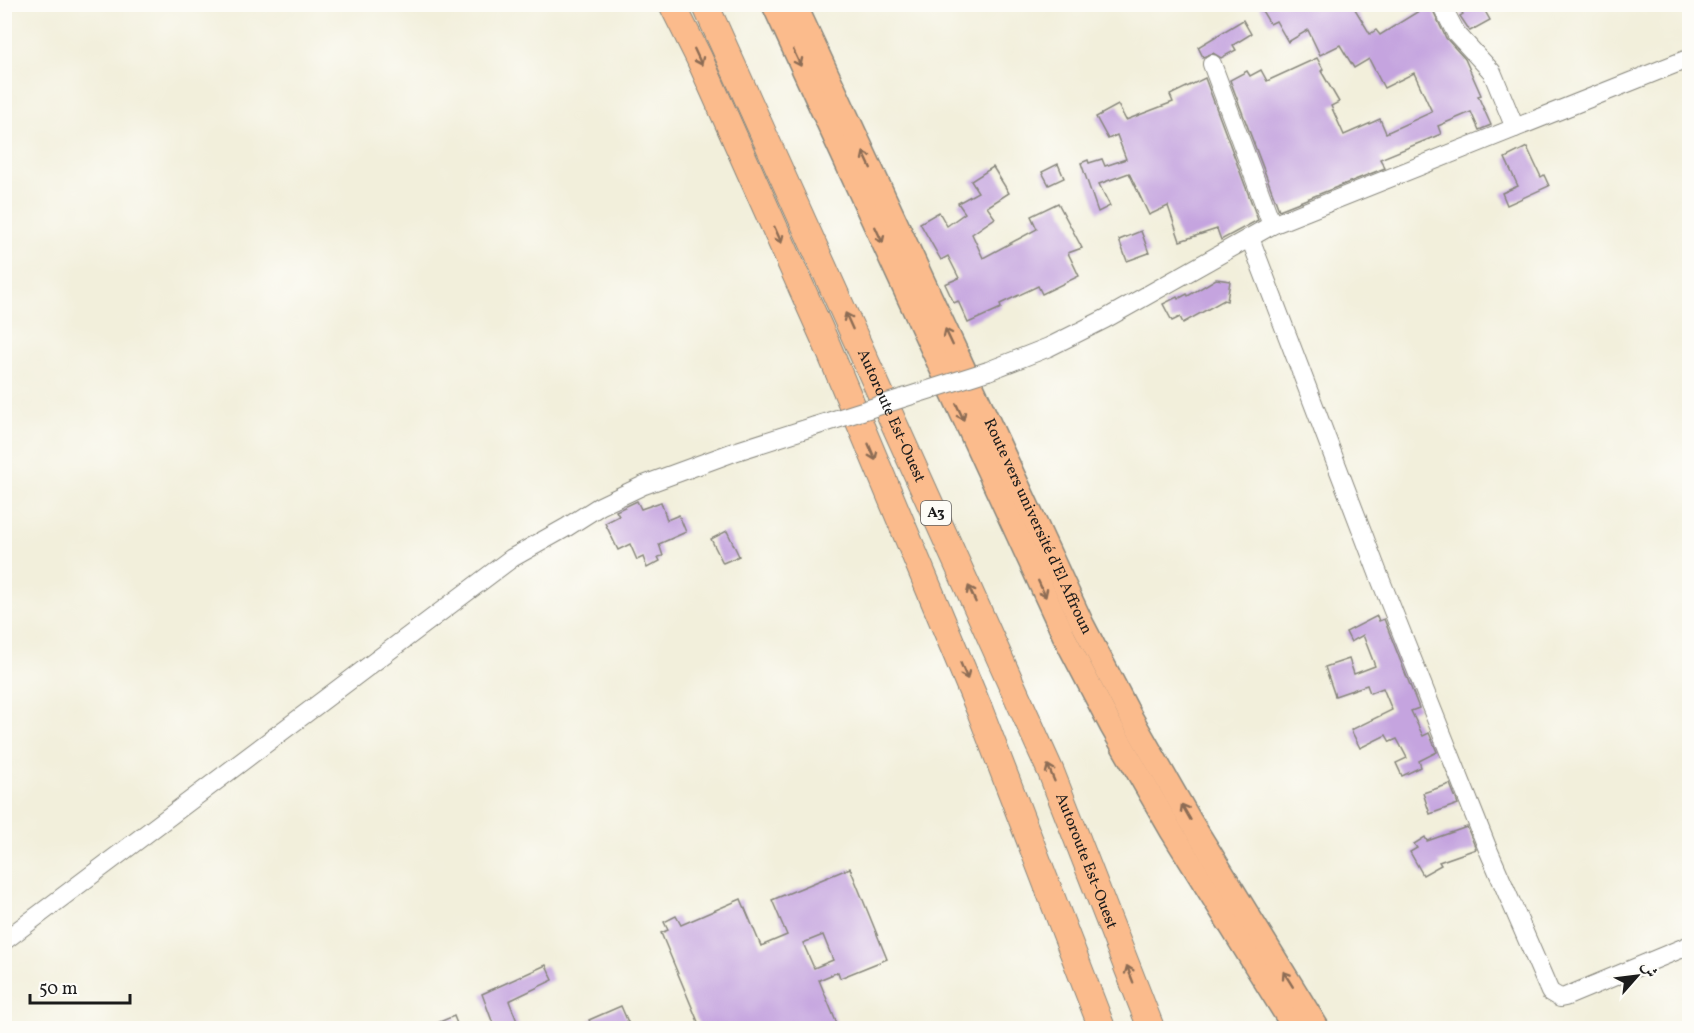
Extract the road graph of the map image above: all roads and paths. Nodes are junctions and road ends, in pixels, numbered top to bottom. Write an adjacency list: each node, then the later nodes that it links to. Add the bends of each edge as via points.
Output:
1 (672, 4): 13 (highway, Autoroute Est-Ouest / A3, one-way to 13, via 827,345 980,711)
2 (705, 4): 14 (highway, Autoroute Est-Ouest / A3, one-way to 2, via 1052,772)
3 (773, 4): 15 (main road, Route vers université d'El Affroun, one-way to 15, via 1065,638 1172,832)
4 (795, 4): 16 (main road, Route vers université d'El Affroun, one-way to 4, via 1190,820 1082,623)
5 (1441, 4): 8 (street, via 1456,33 1492,72)
6 (1689, 58): 8 (street)
7 (1212, 64): 9 (street)
8 (1515, 128): 9 (street)
9 (1272, 225): 10 (street)
10 (1250, 238): 11 (street, bridge, via 1049,347 734,452 644,485 600,506 512,558); 12 (street, via 1482,836 1550,992 1566,997)
11 (4, 941)
12 (1689, 945)
13 (1102, 1029)
14 (1151, 1029)
15 (1294, 1029)
16 (1318, 1029)

